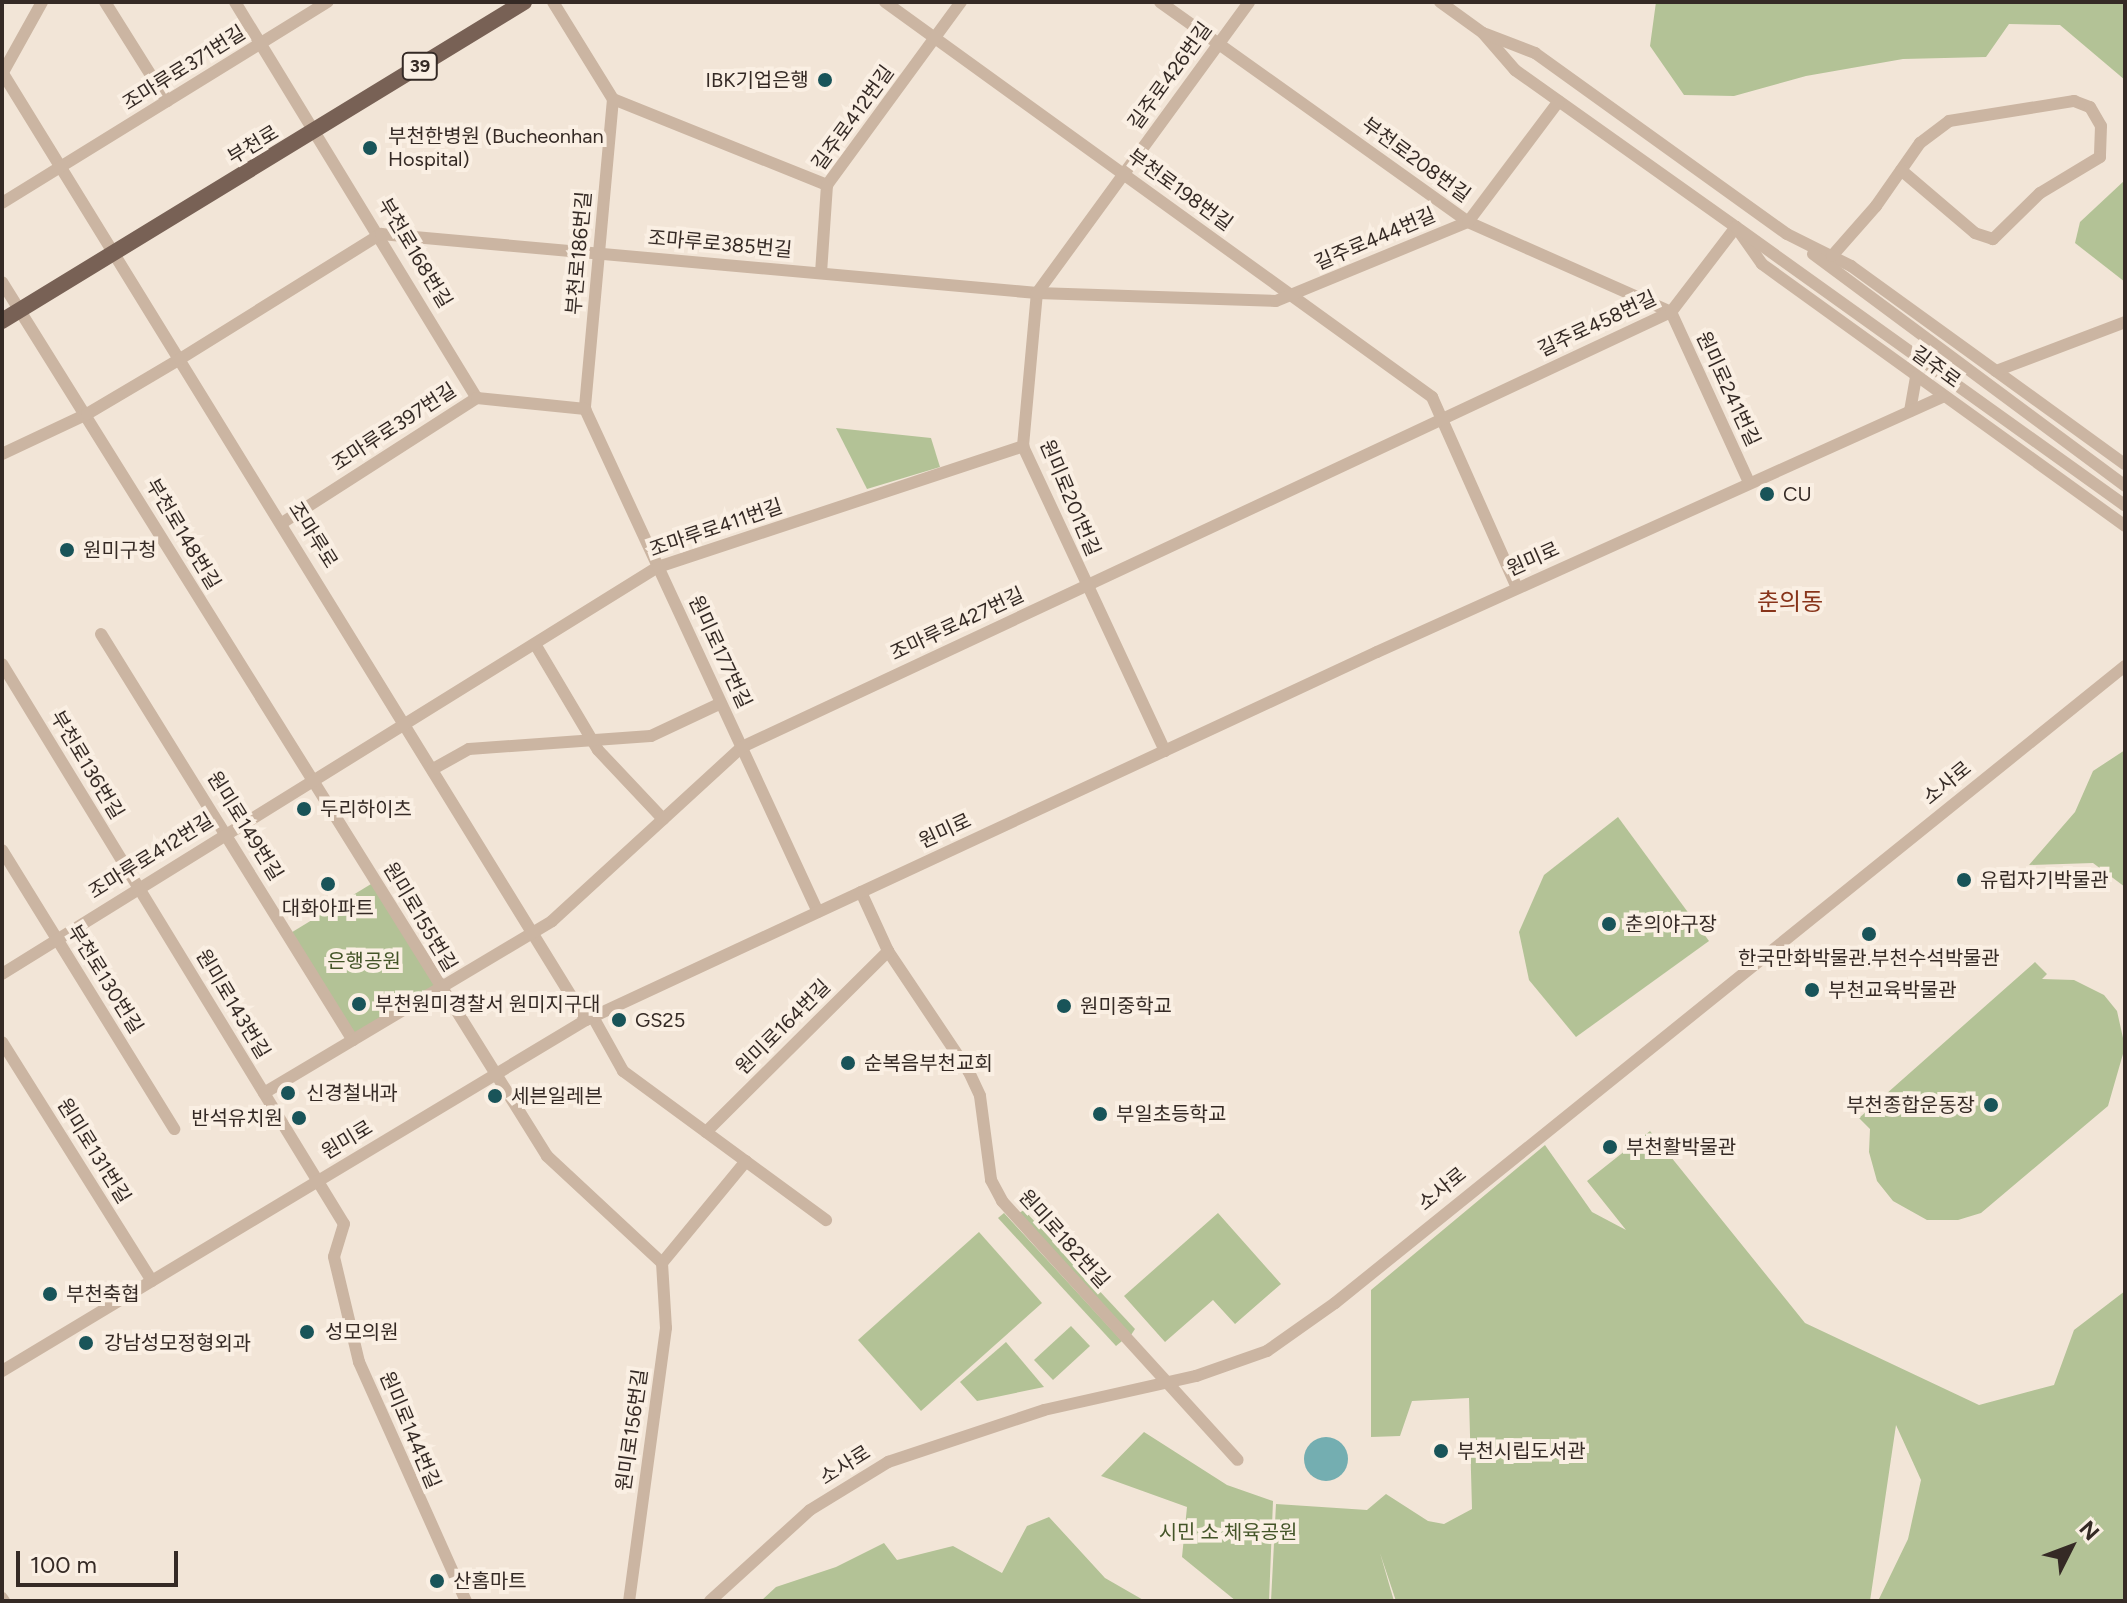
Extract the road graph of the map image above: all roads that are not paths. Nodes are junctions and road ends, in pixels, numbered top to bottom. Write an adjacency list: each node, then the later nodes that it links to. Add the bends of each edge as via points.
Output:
1 (42, 2): 16 (street)
2 (105, 2): 19 (street)
3 (235, 2): 15 (street, 부천로168번길)
4 (328, 2): 15 (street, 조마루로371번길)
5 (524, 2): 22 (main road, 부천로 / 39)
6 (553, 2): 18 (street)
7 (885, 2): 13 (street, 부천로198번길)
8 (961, 2): 13 (street, 길주로412번길)
9 (1160, 2): 14 (street, 부천로208번길)
10 (1249, 2): 14 (street, 길주로426번길)
11 (1440, 2): 12 (street, 길주로)
12 (1483, 33): 17 (street, 길주로, via 1535,53); 20 (street, 길주로, via 1515,70)
13 (935, 38): 25 (street, 부천로198번길); 26 (street, 길주로412번길)
14 (1219, 43): 25 (street, 길주로426번길); 28 (street, 부천로208번길)
15 (260, 44): 19 (street, 조마루로371번길); 22 (street, 부천로168번길)
16 (2, 73): 23 (street, 조마루로)
17 (1595, 97): 21 (street, via 1575,97); 31 (street, 길주로)
18 (613, 99): 26 (street); 33 (street, 부천로186번길)
19 (167, 101): 23 (street, 조마루로371번길)
20 (1559, 101): 21 (street, 길주로); 28 (street, 길주로444번길)
21 (1580, 116): 29 (street, 길주로)
22 (315, 130): 30 (street, 부천로168번길); 32 (main road, 부천로 / 39)
23 (61, 167): 27 (street, 조마루로371번길); 32 (street, 조마루로)
24 (1901, 170): 24 (street, via 1933,129 1972,114 2074,101 2090,107 2101,126 2100,157 2040,193 1993,239 1975,233); 34 (street)
25 (1124, 174): 37 (street); 38 (street, 부천로198번길)
26 (827, 185): 35 (street, 길주로412번길)
27 (2, 203)
28 (1468, 222): 38 (street, 길주로444번길); 40 (street, 부천로208번길)
29 (1736, 227): 40 (street, 길주로458번길); 45 (street, 길주로, via 1762,264); 57 (street, 길주로)
30 (381, 234): 33 (street, 조마루로385번길); 43 (street); 47 (street, 부천로168번길)
31 (1787, 234): 34 (street, 길주로); 56 (street, 길주로)
32 (113, 252): 39 (main road, 부천로 / 39); 43 (street, 조마루로)
33 (599, 253): 35 (street, 조마루로385번길); 48 (street, 부천로186번길)
34 (1832, 256): 44 (street, 길주로)
35 (821, 273): 37 (street, 조마루로385번길)
36 (2, 282): 39 (street, 부천로148번길)
37 (1037, 293): 38 (street, 조마루로385번길, via 1276,301); 52 (street, 원미로201번길)
38 (1291, 296): 51 (street, 부천로198번길, via 1432,397)
39 (20, 310): 41 (main road, 부천로 / 39); 50 (street, 부천로148번길)
40 (1671, 312): 51 (street, 길주로458번길); 55 (street, 원미로241번길)
41 (2, 321)
42 (2125, 322): 44 (street)
43 (180, 359): 50 (street); 58 (street, 조마루로)
44 (1996, 371): 54 (street, 길주로)
45 (1916, 378): 46 (street, 길주로); 49 (street)
46 (1942, 397): 49 (street, 원미로); 59 (street, 길주로)
47 (477, 398): 48 (street, 조마루로397번길); 58 (street, 조마루로397번길)
48 (585, 409): 60 (street, 원미로177번길)
49 (1910, 411): 55 (street, 원미로)
50 (87, 414): 53 (street); 73 (street, 부천로148번길)
51 (1443, 418): 61 (street, 조마루로427번길); 62 (street, 부천로198번길)
52 (1023, 446): 60 (street, 조마루로411번길); 61 (street, 원미로201번길)
53 (2, 454)
54 (2125, 464)
55 (1749, 482): 62 (street, 원미로)
56 (2125, 486)
57 (2125, 505)
58 (282, 523): 68 (street, 조마루로)
59 (2125, 525)
60 (658, 567): 64 (street, 조마루로411번길); 67 (street, 원미로177번길)
61 (1086, 586): 70 (street, 조마루로427번길); 71 (street, 원미로201번길)
62 (1517, 588): 71 (street, 원미로)
63 (101, 634): 75 (street, 원미로149번길)
64 (535, 644): 68 (street, 조마루로411번길); 69 (street)
65 (2, 664): 77 (street, 부천로136번길)
66 (2125, 666): 101 (street, 소사로, via 1335,1303 1267,1351 1196,1376 1044,1410 888,1462 810,1510)
67 (721, 703): 69 (street, via 651,736); 70 (street, 원미로177번길)
68 (405, 724): 72 (street, 조마루로); 73 (street, 조마루로412번길)
69 (594, 742): 72 (street, via 469,749); 74 (street)
70 (742, 747): 74 (street, 조마루로427번길); 79 (street, 원미로177번길)
71 (1165, 751): 78 (street, 원미로)
72 (433, 769): 80 (street, 조마루로)
73 (311, 780): 75 (street, 조마루로412번길); 84 (street, 원미로155번길)
74 (663, 819): 80 (street, 조마루로427번길)
75 (225, 832): 77 (street, 조마루로412번길); 86 (street, 원미로149번길)
76 (2, 850): 81 (street, 부천로130번길)
77 (139, 887): 81 (street, 조마루로412번길); 89 (street, 원미로143번길)
78 (861, 892): 79 (street, 원미로); 82 (street, 원미로182번길)
79 (818, 912): 85 (street, 원미로)
80 (533, 933): 84 (street, 조마루로427번길); 85 (street, 조마루로)
81 (57, 940): 83 (street, 조마루로412번길); 90 (street, 부천로130번길)
82 (888, 951): 91 (street, 원미로164번길); 98 (street, 원미로182번길, via 980,1096 991,1180 1002,1201)
83 (2, 974)
84 (440, 988): 86 (street, 조마루로427번길); 88 (street, 원미로155번길)
85 (590, 1019): 88 (street, 원미로); 91 (street, via 623,1071)
86 (353, 1040): 89 (street, 조마루로427번길)
87 (2, 1042): 96 (street, 원미로131번길)
88 (494, 1076): 93 (street, 원미로); 95 (street, via 547,1156)
89 (264, 1093): 93 (street, 원미로143번길)
90 (174, 1129)
91 (706, 1132): 92 (street)
92 (746, 1161): 94 (street); 95 (street)
93 (317, 1182): 96 (street, 원미로); 100 (street, 원미로144번길, via 344,1224 334,1257 359,1362)
94 (826, 1220)
95 (662, 1263): 99 (street, 원미로156번길, via 666,1328)
96 (152, 1281): 97 (street, 원미로)
97 (2, 1371)
98 (1238, 1460)
99 (627, 1599)
100 (466, 1601)
101 (710, 1601)

